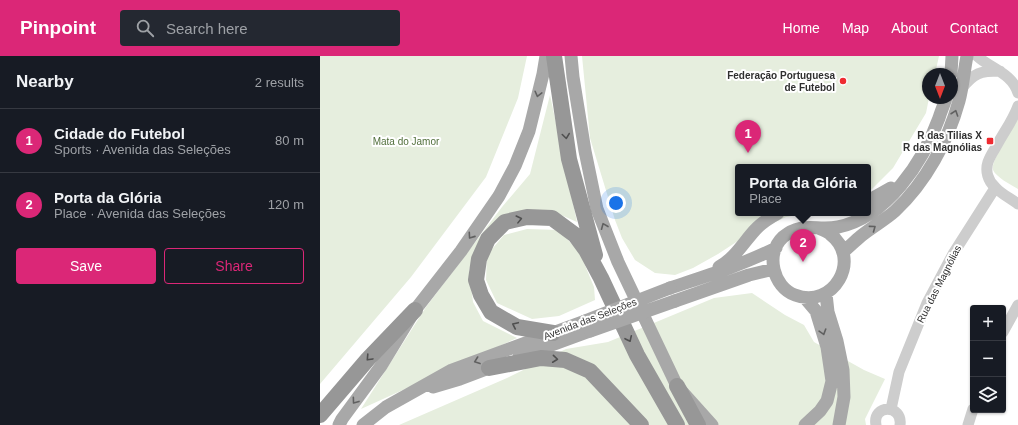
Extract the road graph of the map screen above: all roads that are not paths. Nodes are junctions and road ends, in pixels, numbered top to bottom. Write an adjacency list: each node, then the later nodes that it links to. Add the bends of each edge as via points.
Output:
1 (546, 56): 29 (main road, one-way to 29, via 529,131 515,166 499,196)
2 (554, 56): 25 (highway, one-way to 25, via 569,159)
3 (571, 56): 34 (main road, one-way to 3, via 618,262 597,209 585,151)
4 (952, 56): 7 (main road)
5 (966, 56): 9 (main road)
6 (977, 56): 8 (street)
7 (951, 68)
8 (1000, 71): 9 (street, via 977,74); 10 (street, via 1008,76)
9 (962, 88): 22 (main road, one-way to 9, via 895,211 928,171 955,114)
10 (1018, 93)
11 (944, 104): 13 (main road, Avenida das Seleções, via 928,143)
12 (1018, 106): 14 (street, via 988,162 987,177)
13 (903, 181): 15 (main road); 17 (main road, Avenida das Seleções, via 890,197)
14 (995, 188): 16 (street); 36 (street, Rua das Magnólias, via 953,254 927,303 899,372)
15 (871, 200)
16 (1018, 204)
17 (871, 212)
18 (773, 216): 24 (main road, via 763,222 737,253 722,266)
19 (865, 216): 20 (main road, Avenida das Seleções, via 846,225)
20 (819, 228): 21 (main road, Avenida das Seleções, via 799,228 789,232); 22 (main road, via 838,242)
21 (776, 248): 23 (main road, via 773,258); 24 (main road, Avenida das Seleções)
22 (843, 252): 26 (main road, via 842,276)
23 (774, 269): 27 (main road, via 784,289); 30 (main road, Avenida das Seleções, bridge)
24 (702, 277): 30 (main road, Avenida das Seleções, bridge, via 670,288)
25 (601, 278): 32 (highway, one-way to 25, via 517,327 491,312 476,280 479,259 488,239 505,222 527,217 552,218 575,235); 42 (highway, one-way to 42, via 637,355)
26 (826, 294): 27 (main road); 46 (main road, via 843,370 844,397)
27 (805, 298): 45 (main road, one-way to 45, via 816,311 828,347 832,381 827,401)
28 (1018, 305): 31 (street)
29 (416, 310): 38 (highway, one-way to 38, via 368,359); 39 (main road, one-way to 39, via 381,366)
30 (588, 326): 32 (main road, Avenida das Seleções); 33 (main road, Avenida das Seleções)
31 (1006, 327)
32 (552, 333): 35 (main road, Avenida das Seleções, one-way to 35, via 452,370)
33 (490, 368): 35 (main road, Avenida das Seleções); 41 (highway, one-way to 41, via 540,358 565,360 590,371)
34 (677, 386): 43 (highway); 44 (main road)
35 (406, 396): 40 (main road, Avenida das Seleções, via 386,407)
36 (890, 409): 47 (street, via 879,412 875,419); 48 (street, via 898,414)
37 (972, 413): 49 (street)
38 (320, 415)
39 (339, 425)
40 (363, 425)
41 (641, 425)
42 (677, 425)
43 (698, 425)
44 (712, 425)
45 (805, 425)
46 (839, 425)
47 (876, 425)
48 (900, 425)
49 (968, 425)

